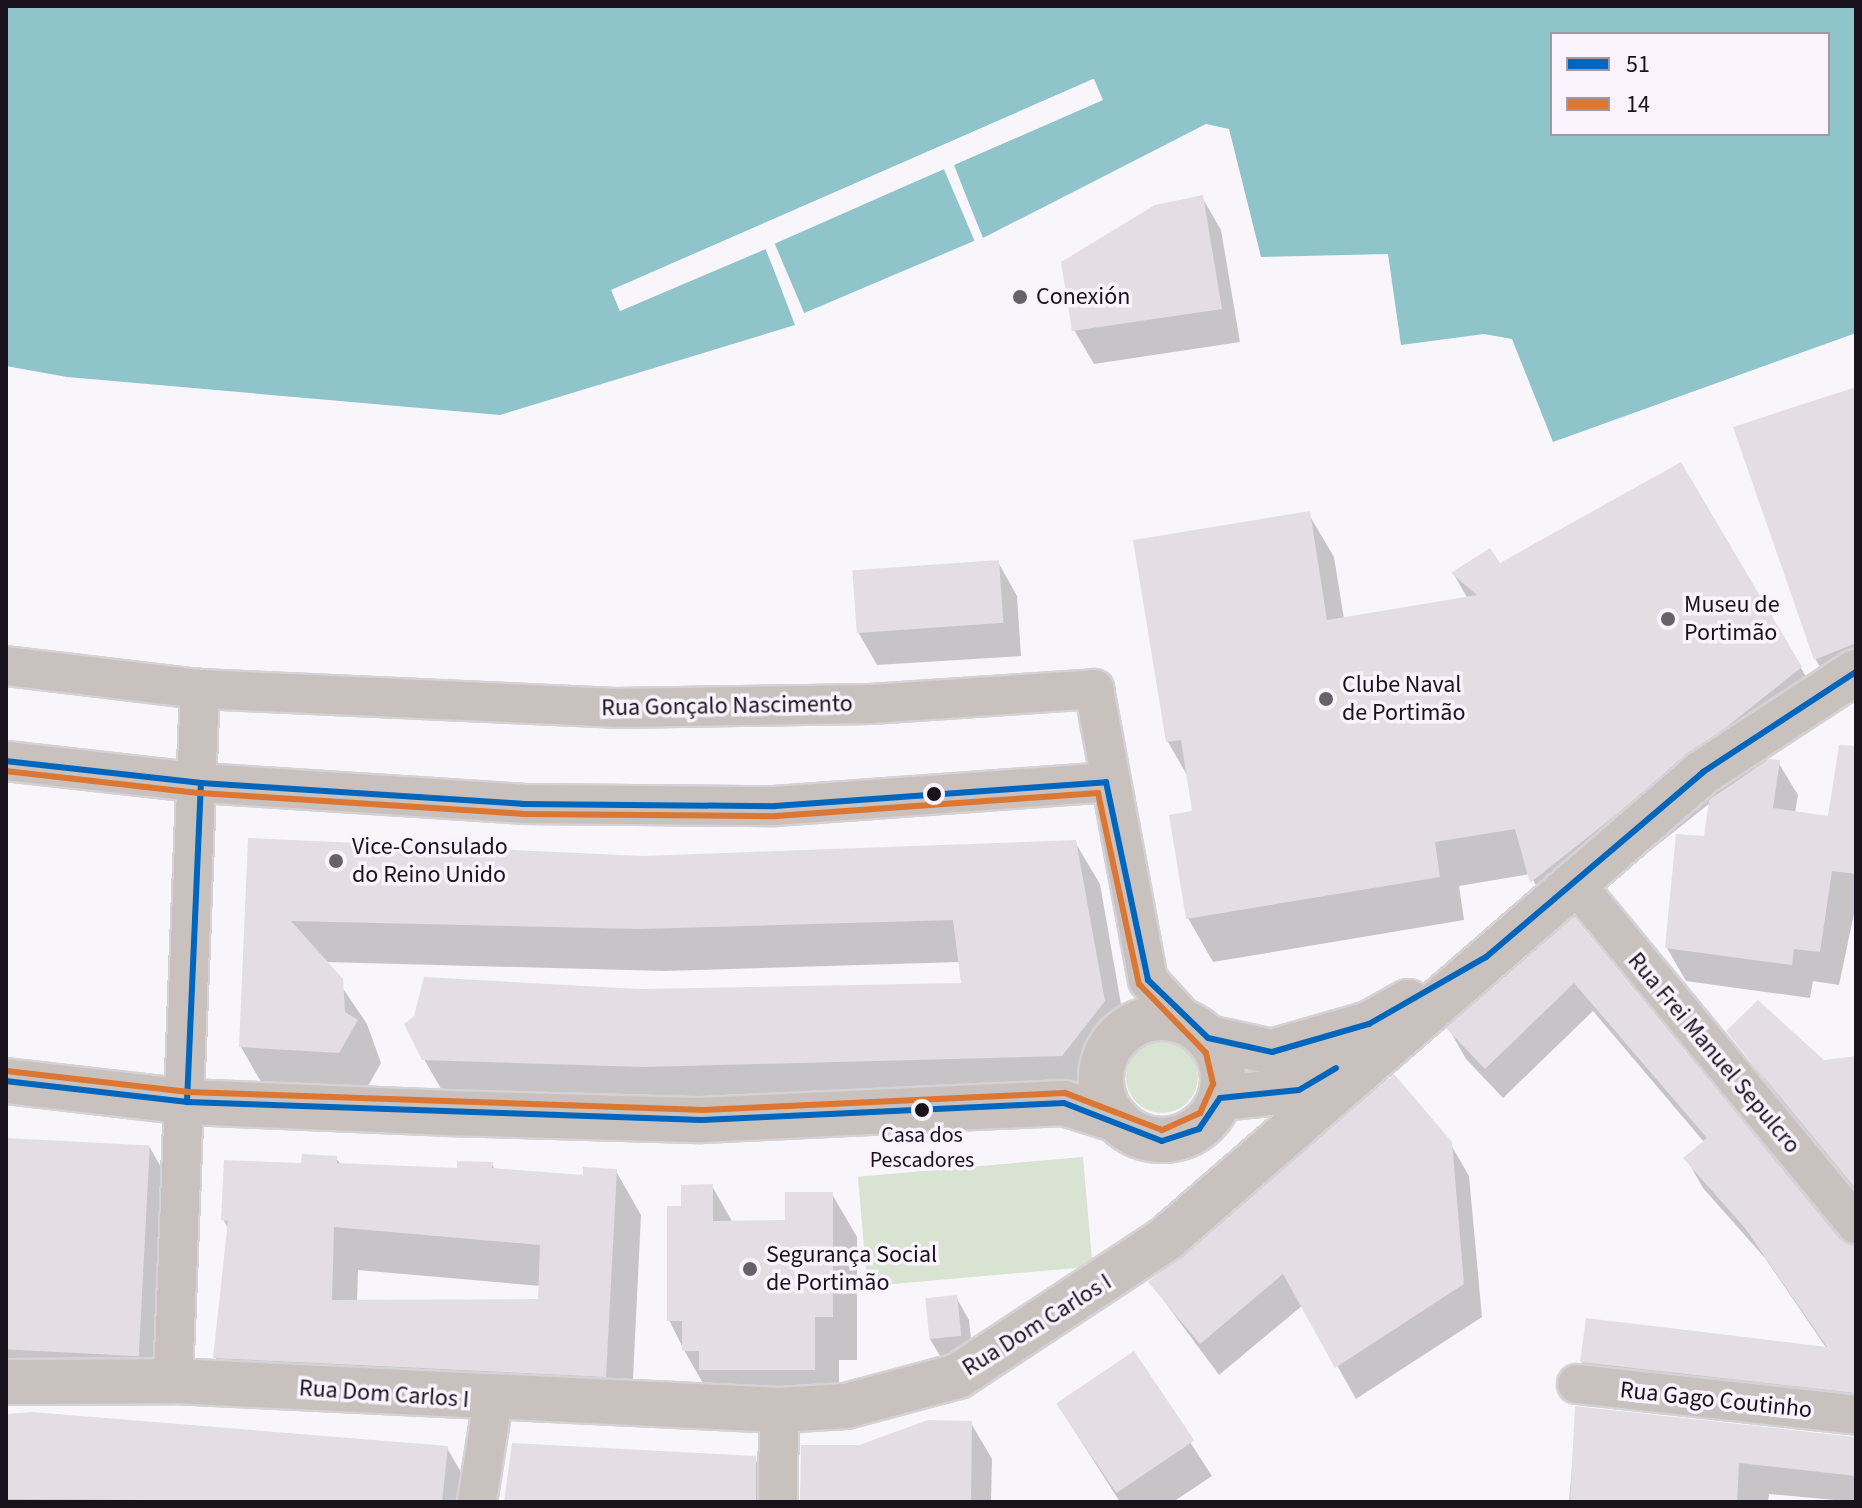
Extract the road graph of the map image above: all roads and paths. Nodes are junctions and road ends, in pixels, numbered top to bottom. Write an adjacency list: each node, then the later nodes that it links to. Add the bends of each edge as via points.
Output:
1 (6, 666): 3 (street, Rua Gonçalo Nascimento)
2 (1856, 672): 7 (street, Rua Dom Carlos I, via 1703,772)
3 (200, 689): 5 (street, Rua Gonçalo Nascimento, via 616,708 871,704 1094,689); 6 (street)
4 (6, 761): 6 (street)
5 (1106, 782): 6 (street, via 775,806 522,804); 10 (street, Rua Gonçalo Nascimento, via 1148,980)
6 (201, 783): 12 (street)
7 (1573, 881): 8 (street, Rua Dom Carlos I); 15 (street, Rua Frei Manuel Sepulcro)
8 (1486, 957): 9 (street, Rua Dom Carlos I); 10 (street, via 1369,1024 1315,1043 1272,1052)
9 (1399, 1030): 13 (street, via 1299,1090); 16 (street, Rua Dom Carlos I)
10 (1198, 1031): 13 (street, via 1221,1060); 14 (street, via 1150,1020 1109,1048 1102,1086)
11 (6, 1081): 12 (street)
12 (187, 1102): 14 (street, via 702,1120 1064,1103); 17 (street)
13 (1210, 1113): 14 (street, via 1150,1139); 16 (street, via 1197,1166)
14 (1117, 1120)
15 (1856, 1224)
16 (1167, 1238): 21 (street, Rua Dom Carlos I, via 958,1376 846,1406)
17 (173, 1381): 18 (street, Rua Dom Carlos I); 20 (street, Rua Dom Carlos I)
18 (6, 1382)
19 (1577, 1384): 22 (street, Rua Gago Coutinho)
20 (493, 1401): 21 (street, Rua Dom Carlos I); 23 (street)
21 (779, 1410): 24 (street)
22 (1856, 1415)
23 (477, 1502)
24 (778, 1502)

